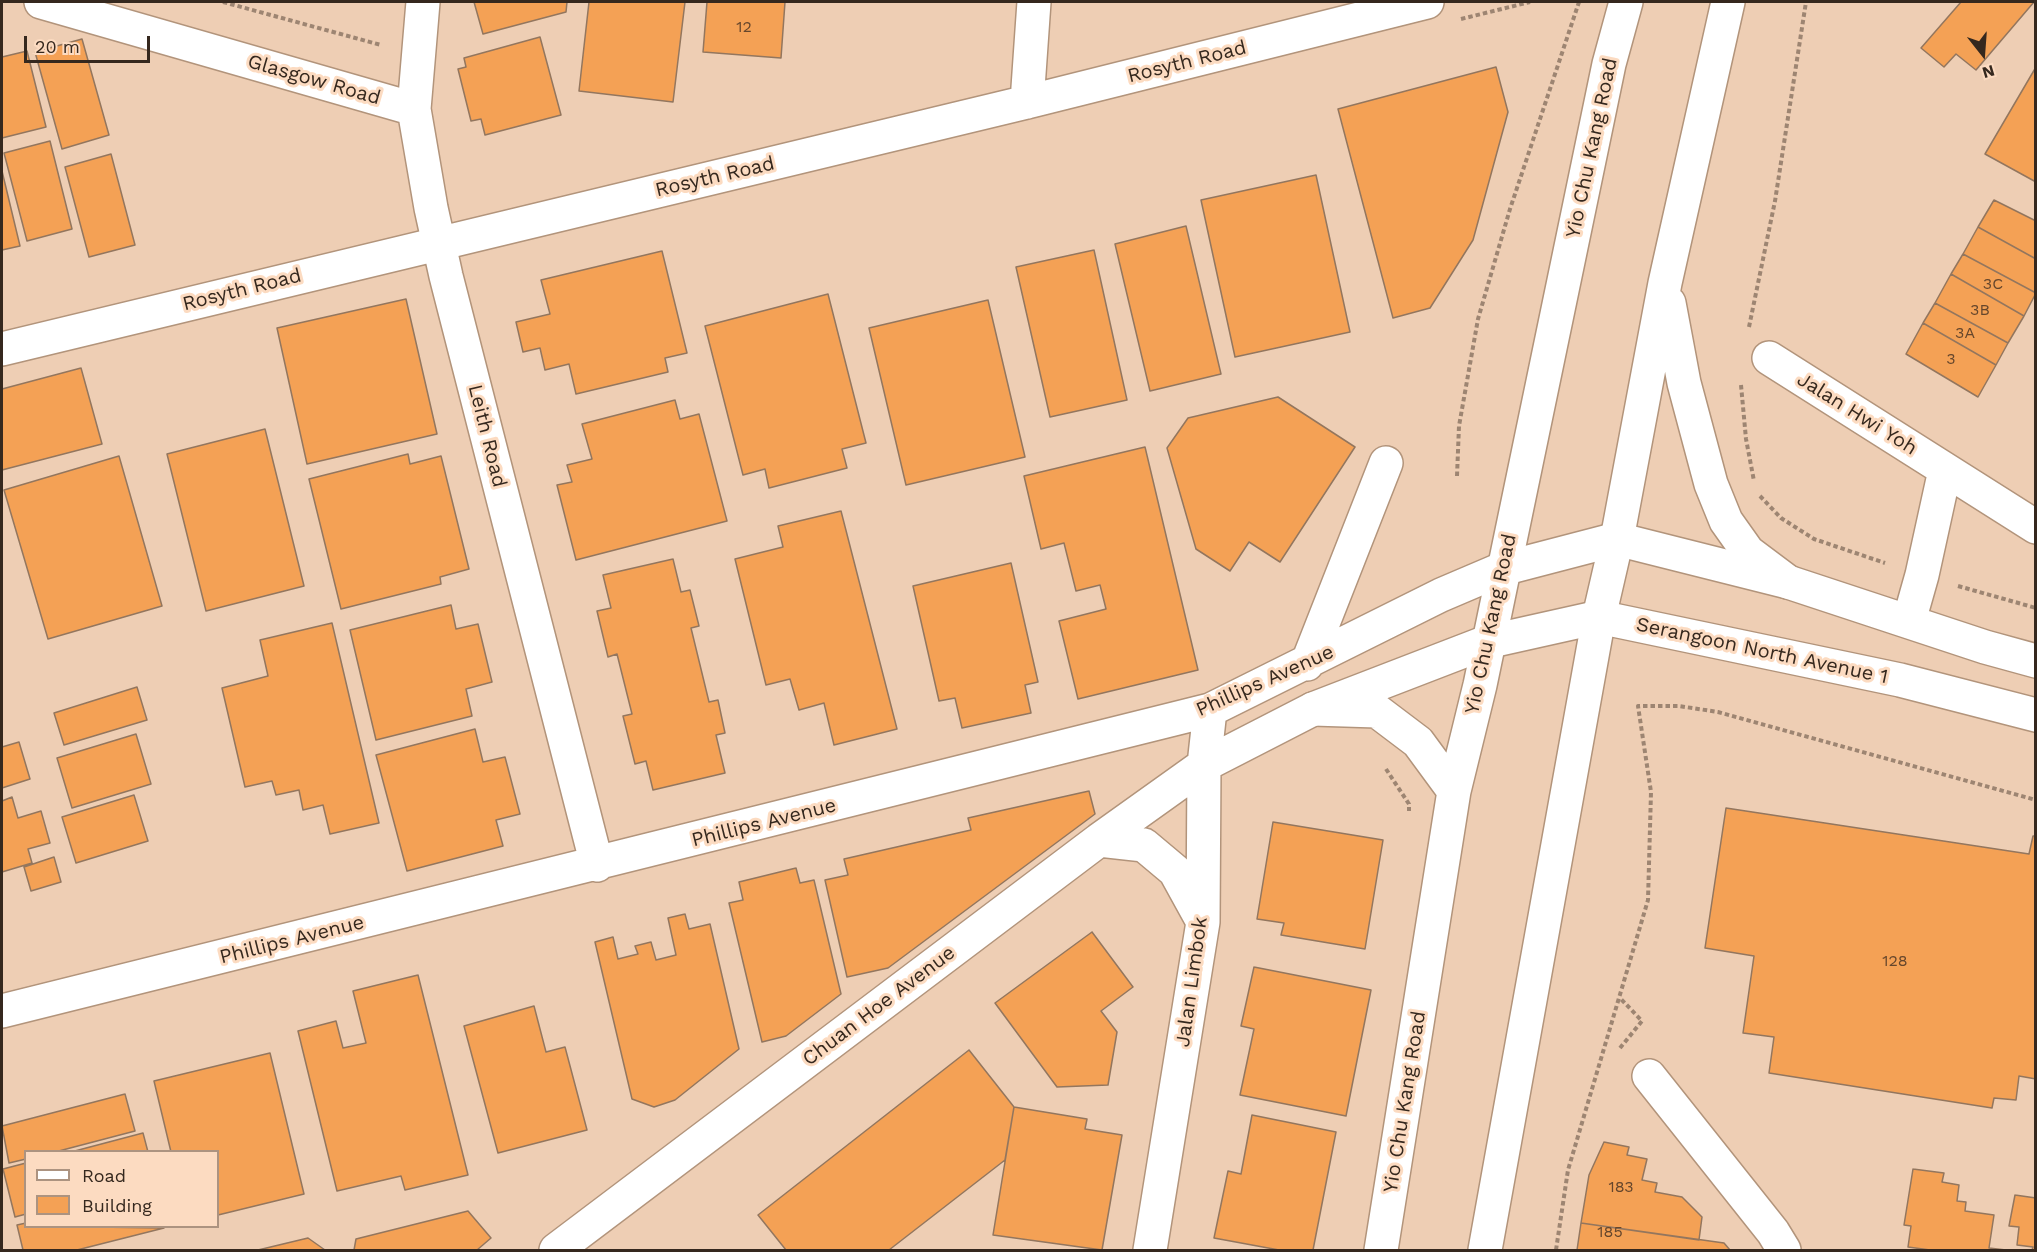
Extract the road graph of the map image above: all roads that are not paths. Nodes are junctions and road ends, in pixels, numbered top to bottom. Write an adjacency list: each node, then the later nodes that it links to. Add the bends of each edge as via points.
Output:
1 (41, 2): 8 (street, Glasgow Road)
2 (423, 2): 8 (street, Leith Road)
3 (1034, 2): 7 (street)
4 (1427, 2): 7 (street, Rosyth Road)
5 (1626, 2): 17 (street, Yio Chu Kang Road, via 1609,64)
6 (1728, 2): 10 (street)
7 (1027, 102): 9 (street, Rosyth Road)
8 (414, 109): 9 (street, Leith Road)
9 (439, 243): 11 (street, Rosyth Road); 30 (street, Leith Road)
10 (1665, 284): 16 (street); 18 (street, via 1684,383 1726,521 1748,552)
11 (2, 348)
12 (1758, 348): 14 (street, Jalan Hwi Yoh)
13 (1386, 463): 23 (street)
14 (1945, 470): 15 (street, Jalan Hwi Yoh); 20 (street)
15 (2036, 527)
16 (1617, 539): 17 (street); 18 (street); 19 (street)
17 (1502, 569): 21 (street, Yio Chu Kang Road); 23 (street, Phillips Avenue, via 1441,595)
18 (1788, 582): 20 (street)
19 (1599, 617): 21 (street, Serangoon North Avenue 1); 26 (street, Serangoon North Avenue 1, via 1900,680); 37 (street)
20 (1909, 621): 22 (street)
21 (1487, 642): 24 (street); 28 (street, Yio Chu Kang Road)
22 (2036, 661)
23 (1307, 664): 25 (street, Phillips Avenue)
24 (1313, 709): 27 (street); 28 (street, via 1377,711 1418,742)
25 (1210, 710): 27 (street, Jalan Limbok); 30 (street, Phillips Avenue)
26 (2036, 715)
27 (1204, 765): 29 (street, Chuan Hoe Avenue); 31 (street, Jalan Limbok)
28 (1454, 791): 36 (street, Yio Chu Kang Road)
29 (1099, 840): 31 (street, via 1144,845 1175,871); 34 (street, Chuan Hoe Avenue)
30 (597, 865): 32 (street, Phillips Avenue)
31 (1203, 922): 35 (street, Jalan Limbok)
32 (2, 1011)
33 (1649, 1076): 38 (street)
34 (556, 1251)
35 (1150, 1251)
36 (1381, 1251)
37 (1485, 1251)
38 (1784, 1251)

